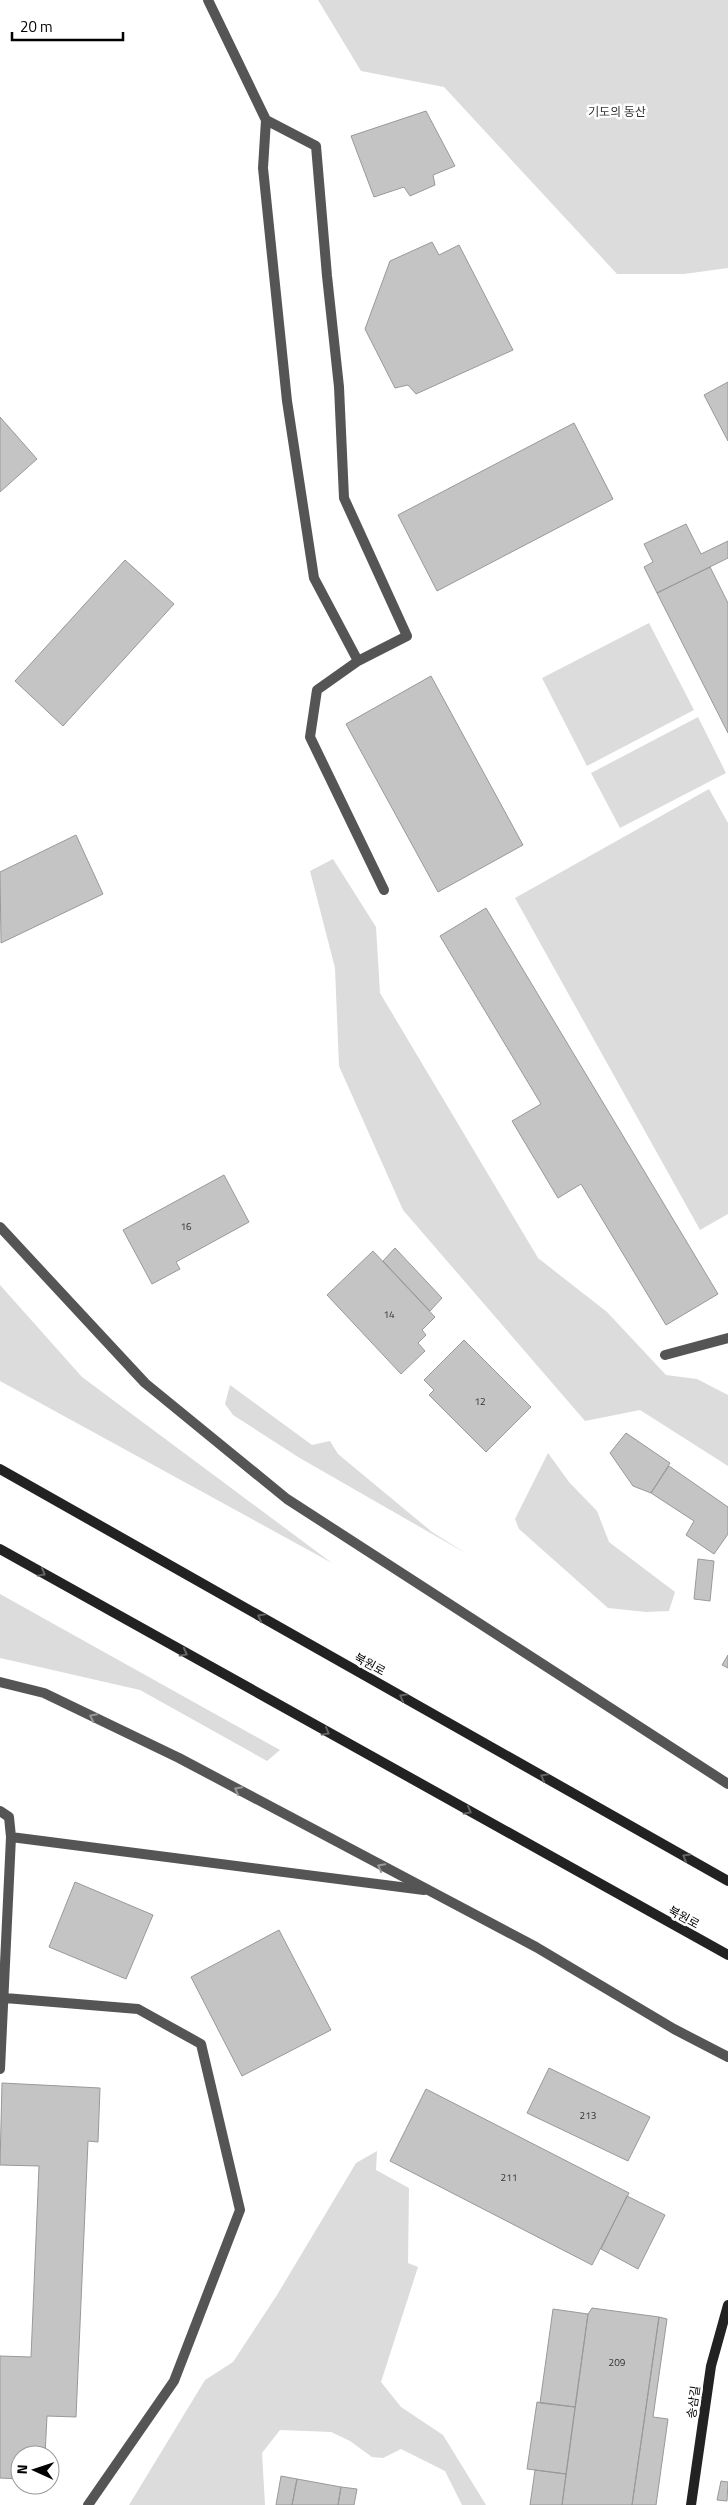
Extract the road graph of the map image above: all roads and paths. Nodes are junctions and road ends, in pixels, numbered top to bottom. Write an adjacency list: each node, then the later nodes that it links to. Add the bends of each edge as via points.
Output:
1 (208, 0): 2 (street)
2 (266, 120): 3 (street, via 263,168 287,401 314,578); 3 (street, via 316,146 339,387 344,498 408,636)
3 (358, 661): 4 (street, via 317,690 310,738)
4 (384, 890)
5 (0, 1227): 11 (street, via 145,1383 287,1499)
6 (728, 1338): 7 (street)
7 (665, 1355)
8 (0, 1470): 14 (street, 북원로, one-way to 8)
9 (0, 1549): 16 (street, 북원로, one-way to 16)
10 (0, 1682): 15 (street, one-way to 10, via 179,1758 44,1693)
11 (728, 1784)
12 (0, 1811): 13 (street, via 9,1818)
13 (11, 1837): 15 (street); 17 (street)
14 (728, 1881)
15 (424, 1890): 18 (street, via 536,1947 674,2029)
16 (728, 1955)
17 (5, 1998): 19 (street); 21 (street, via 138,2009 201,2044 240,2210 174,2381)
18 (728, 2057)
19 (0, 2069)
20 (728, 2305): 22 (street, 송삼길, via 711,2366)
21 (88, 2505)
22 (691, 2505)

